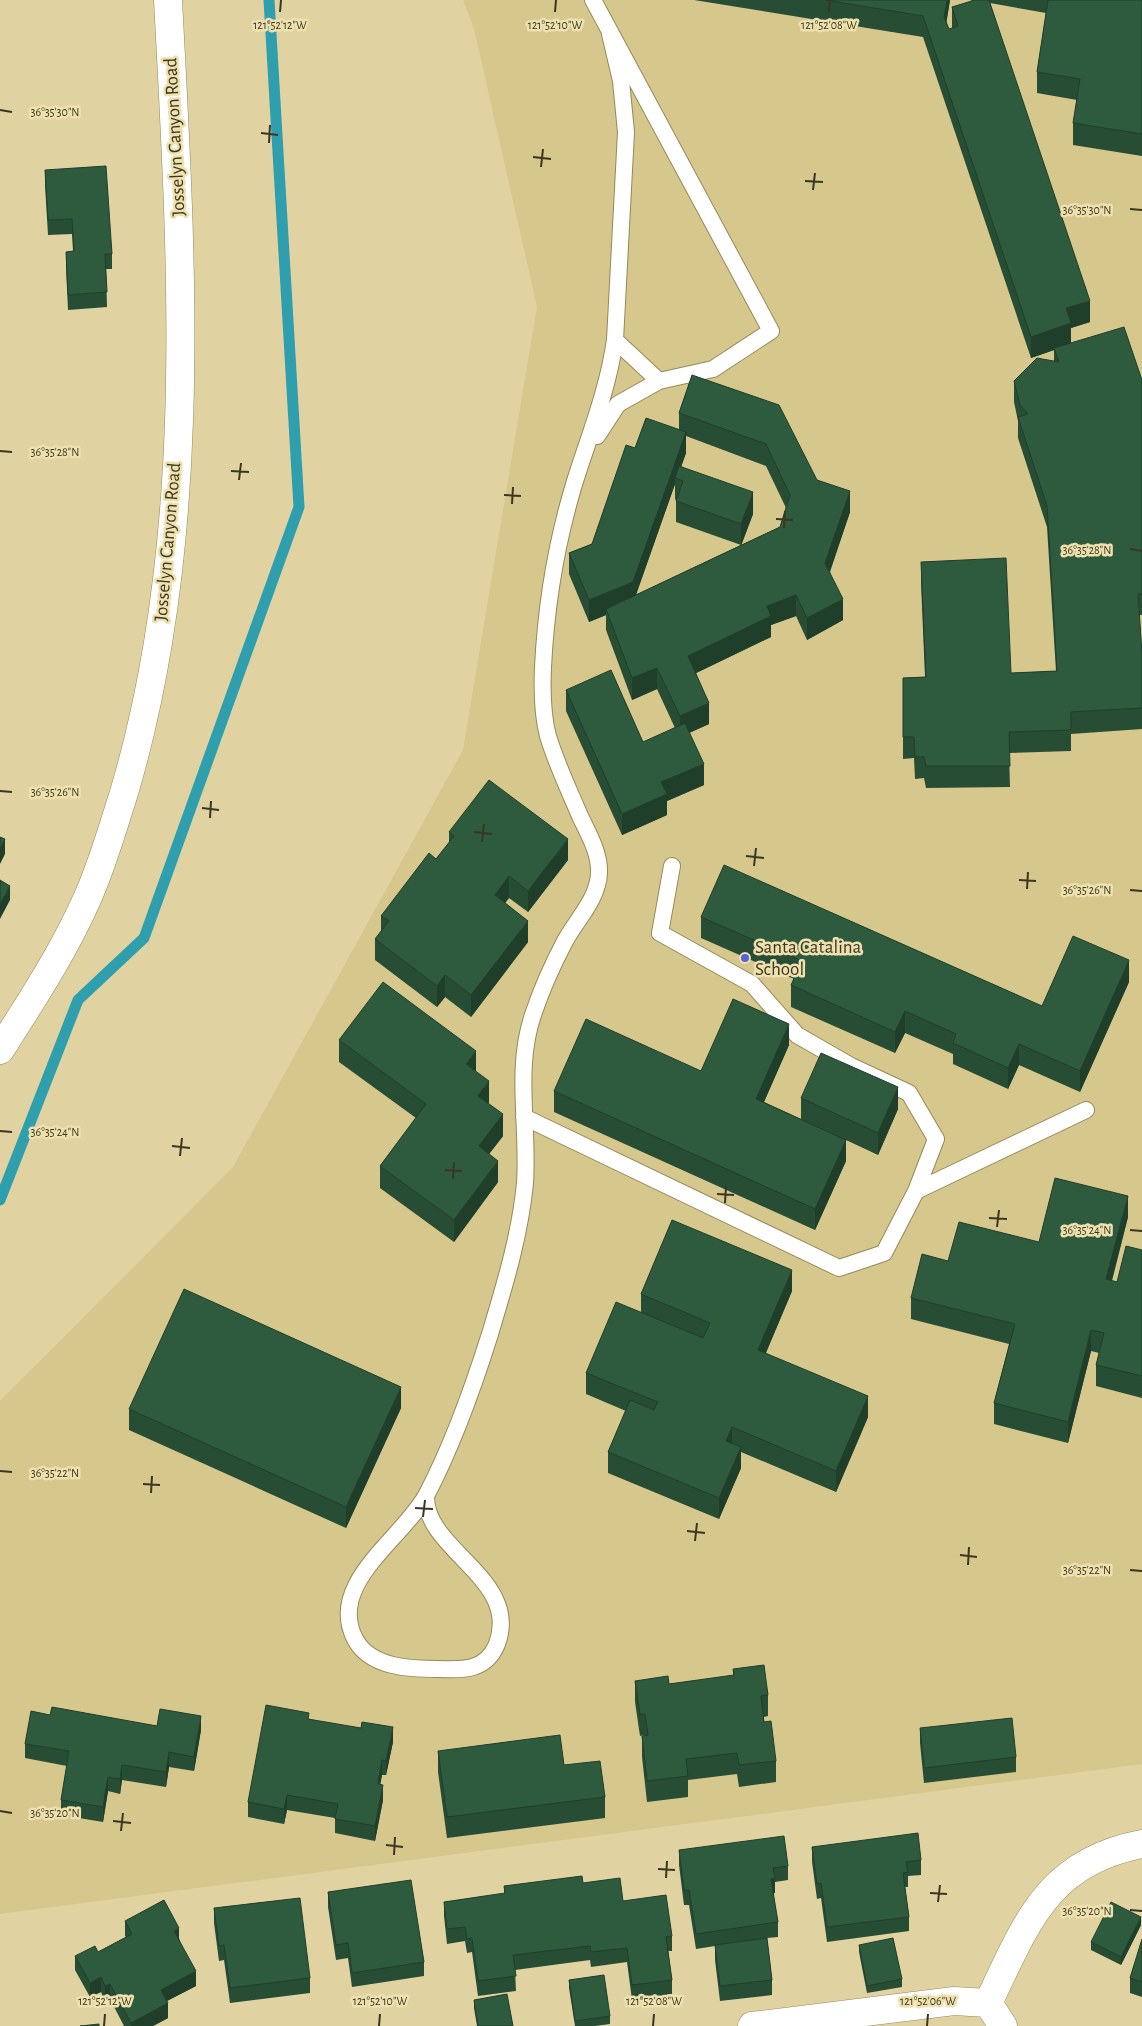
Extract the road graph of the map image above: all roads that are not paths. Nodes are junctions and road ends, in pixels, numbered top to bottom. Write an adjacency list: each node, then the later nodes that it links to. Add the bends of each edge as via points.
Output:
1 (168, 0): 8 (street, Josselyn Canyon Road, via 179,194 180,291 177,439 160,633 131,770 88,896 62,952)
2 (593, 0): 3 (lane)
3 (610, 34): 4 (lane, via 621,81 626,132); 5 (lane, via 771,331 713,369)
4 (615, 340): 5 (lane); 6 (lane, via 610,372)
5 (659, 381): 6 (lane, via 618,404)
6 (584, 454): 10 (lane, via 553,580 543,670 543,711 548,736 593,844 599,872 591,901 566,939 532,1015 523,1070)
7 (672, 866): 11 (lane, via 660,933 752,984 797,1035 851,1066 909,1093 936,1139)
8 (0, 1050)
9 (1086, 1110): 11 (lane)
10 (524, 1117): 11 (lane, via 839,1268 884,1253); 12 (lane, via 524,1184 504,1289 470,1393)
11 (916, 1191)
12 (426, 1497): 12 (lane, via 360,1578 351,1594 350,1626 357,1644 376,1659 403,1668 466,1670 489,1658 498,1642 497,1603 484,1581 428,1517)
13 (1142, 1844): 14 (street, via 1092,1860 1064,1878 1042,1901 1025,1927)
14 (988, 2003): 15 (street, via 954,2001); 16 (street)
15 (752, 2026)
16 (1003, 2026)

